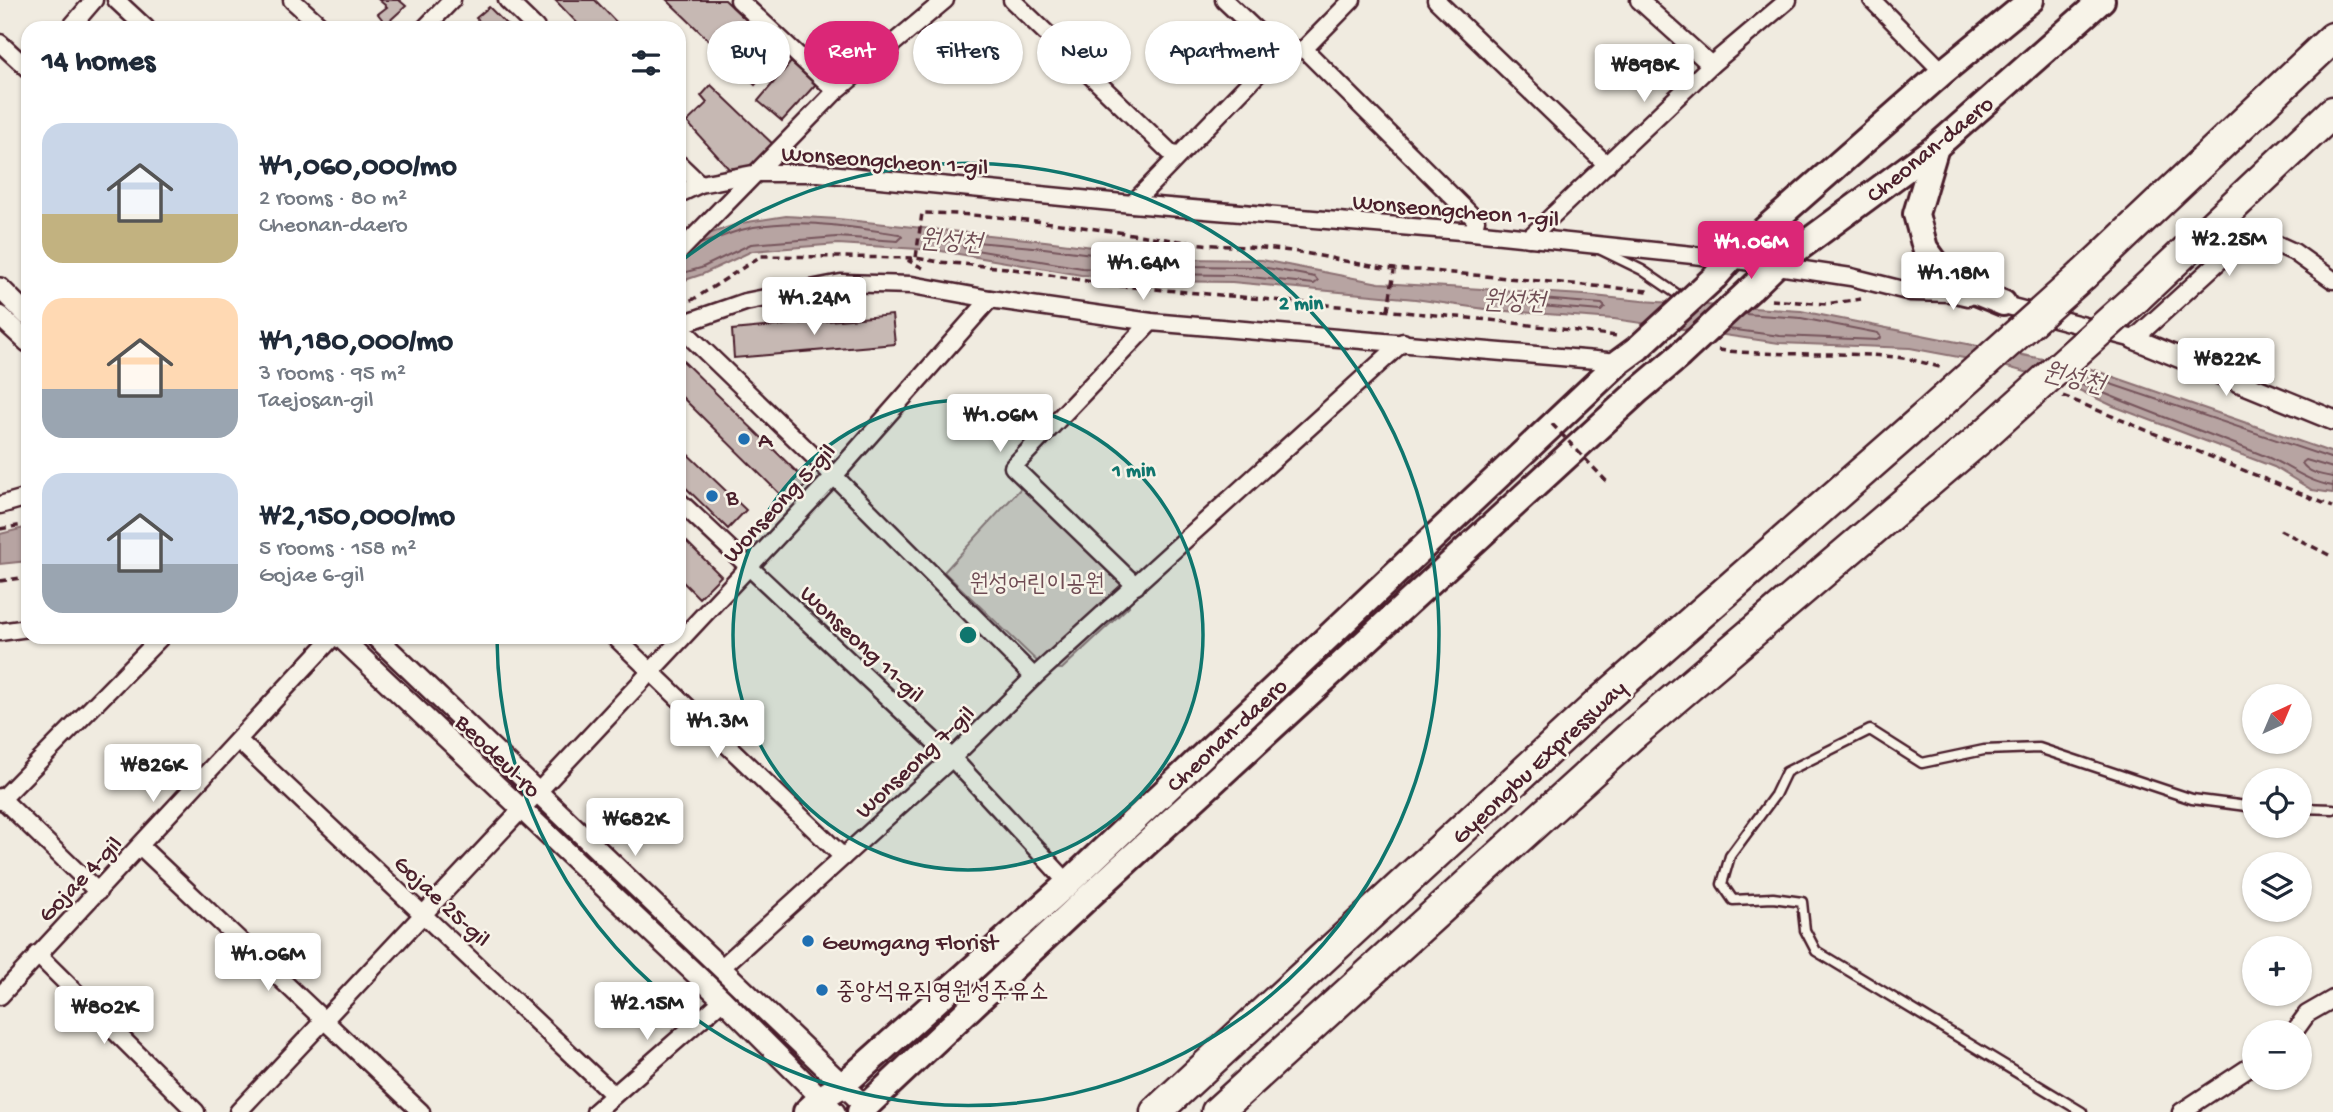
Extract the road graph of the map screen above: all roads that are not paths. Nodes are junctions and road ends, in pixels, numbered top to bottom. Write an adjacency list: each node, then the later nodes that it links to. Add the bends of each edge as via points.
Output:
1 (94, 0): 17 (street)
2 (116, 0): 18 (street)
3 (292, 0): 19 (street)
4 (452, 0): 20 (street)
5 (506, 0): 21 (street)
6 (739, 0): 30 (street)
7 (945, 0): 30 (street)
8 (1012, 0): 33 (street)
9 (1224, 0): 22 (street)
10 (1352, 0): 25 (street)
11 (1436, 0): 34 (street)
12 (1639, 0): 27 (street)
13 (1788, 0): 27 (street)
14 (1872, 0): 28 (street)
15 (2031, 0): 28 (main road, Cheonan-daero)
16 (2102, 0): 32 (main road, Cheonan-daero)
17 (76, 21)
18 (138, 21)
19 (315, 21)
20 (432, 21)
21 (528, 21)
22 (1246, 21)
23 (2333, 38): 107 (highway, Gyeongbu Expressway, bridge, via 2083,275 1599,703)
24 (0, 43): 26 (street)
25 (1304, 49): 40 (street, via 1476,220)
26 (21, 62)
27 (1711, 65): 34 (street)
28 (1943, 72): 44 (main road, Cheonan-daero)
29 (1247, 84): 33 (street)
30 (836, 90): 36 (street)
31 (2333, 112): 108 (highway, Gyeongbu Expressway, bridge, via 1983,436 1632,734)
32 (1936, 148): 45 (main road, Cheonan-daero); 50 (main road, via 1916,214 1924,248 1949,281)
33 (1175, 157): 39 (street)
34 (1607, 165): 41 (street)
35 (686, 171): 37 (street)
36 (758, 173): 37 (street, Wonseongcheon 1-gil); 39 (street, Wonseongcheon 1-gil, via 819,173); 43 (street)
37 (700, 184): 38 (street, Wonseongcheon 1-gil)
38 (686, 191)
39 (1132, 204): 40 (street, Wonseongcheon 1-gil)
40 (1473, 232): 41 (street, Wonseongcheon 1-gil)
41 (1529, 239): 42 (street, Wonseongcheon 1-gil)
42 (1591, 244): 44 (street, Wonseongcheon 1-gil); 48 (lane)
43 (686, 245)
44 (1731, 259): 45 (street, Wonseongcheon 1-gil); 59 (main road, Cheonan-daero, bridge)
45 (1776, 265): 50 (street, Wonseongcheon 1-gil, via 1912,292 1951,293); 102 (main road, Cheonan-daero, bridge, via 1755,294 1639,390)
46 (2333, 280): 57 (street, via 2294,252 2265,239 2237,246)
47 (0, 288): 51 (street)
48 (1677, 294)
49 (990, 299): 53 (street); 54 (street, via 912,285 841,283 745,302); 61 (street, Wonseong 5-gil)
50 (2003, 303): 57 (street, Wonseongcheon 1-gil)
51 (21, 309)
52 (0, 316): 56 (street)
53 (1151, 322): 58 (street); 66 (street, via 1013,467)
54 (686, 323)
55 (686, 333): 61 (street)
56 (21, 336)
57 (2134, 339): 60 (street)
58 (1403, 342): 59 (street); 66 (street, Wonseong 7-gil)
59 (1628, 355): 88 (main road, Cheonan-daero)
60 (2333, 420)
61 (834, 477): 65 (street, Wonseong 5-gil); 77 (street)
62 (21, 499): 63 (street)
63 (0, 505)
64 (686, 508): 65 (street, Wonseong 11-gil)
65 (749, 567): 69 (street, Wonseong 5-gil); 79 (street, Wonseong 11-gil)
66 (1136, 586): 77 (street, Wonseong 7-gil)
67 (21, 629): 68 (street)
68 (0, 632)
69 (686, 634)
70 (154, 644): 81 (street)
71 (327, 644): 78 (street, Gojae 4-gil)
72 (347, 644): 84 (street, Beodeul-ro)
73 (383, 644): 80 (street, Beodeul-ro)
74 (622, 644): 76 (street)
75 (676, 644): 76 (street, Wonseong 5-gil)
76 (651, 671): 80 (street, Wonseong 5-gil); 87 (street)
77 (1034, 677): 79 (street, Wonseong 7-gil)
78 (238, 740): 86 (street, Gojae 4-gil); 90 (street, Gojae 25-gil)
79 (952, 758): 87 (street, Wonseong 7-gil); 88 (street, Wonseong 11-gil)
80 (536, 792): 84 (street, Wonseong 5-gil); 92 (street, Beodeul-ro)
81 (1, 799): 89 (street)
82 (2242, 805): 109 (lane, via 2192,799 2039,748 1984,750 1922,763 1870,730 1786,772 1775,795 1730,856 1722,884 1733,900 1801,902 1804,930 1816,951)
83 (2312, 808): 85 (lane)
84 (520, 809): 90 (street, Wonseong 5-gil); 95 (street, Beodeul-ro)
85 (2333, 809)
86 (140, 846): 89 (street, Gojae 4-gil); 97 (street)
87 (843, 857): 92 (street, Wonseong 7-gil)
88 (1068, 883): 99 (main road, Cheonan-daero)
89 (98, 892): 91 (street, Gojae 4-gil)
90 (424, 913): 97 (street, Wonseong 5-gil); 100 (street, Gojae 25-gil)
91 (37, 954): 93 (street, Gojae 4-gil); 103 (street)
92 (722, 967): 99 (street, Beodeul-ro)
93 (0, 996)
94 (2333, 999): 96 (street)
95 (723, 1000): 100 (street); 101 (street, Beodeul-ro)
96 (2302, 1020)
97 (325, 1022): 104 (street, Wonseong 5-gil); 105 (street)
98 (2242, 1072): 110 (street)
99 (844, 1084): 101 (main road, Cheonan-daero); 102 (street, Beodeul-ro)
100 (614, 1095): 106 (street)
101 (821, 1107)
102 (862, 1110)
103 (196, 1112)
104 (238, 1112)
105 (421, 1112)
106 (595, 1112)
107 (1156, 1112)
108 (1217, 1112)
109 (2082, 1112)
110 (2181, 1112)

